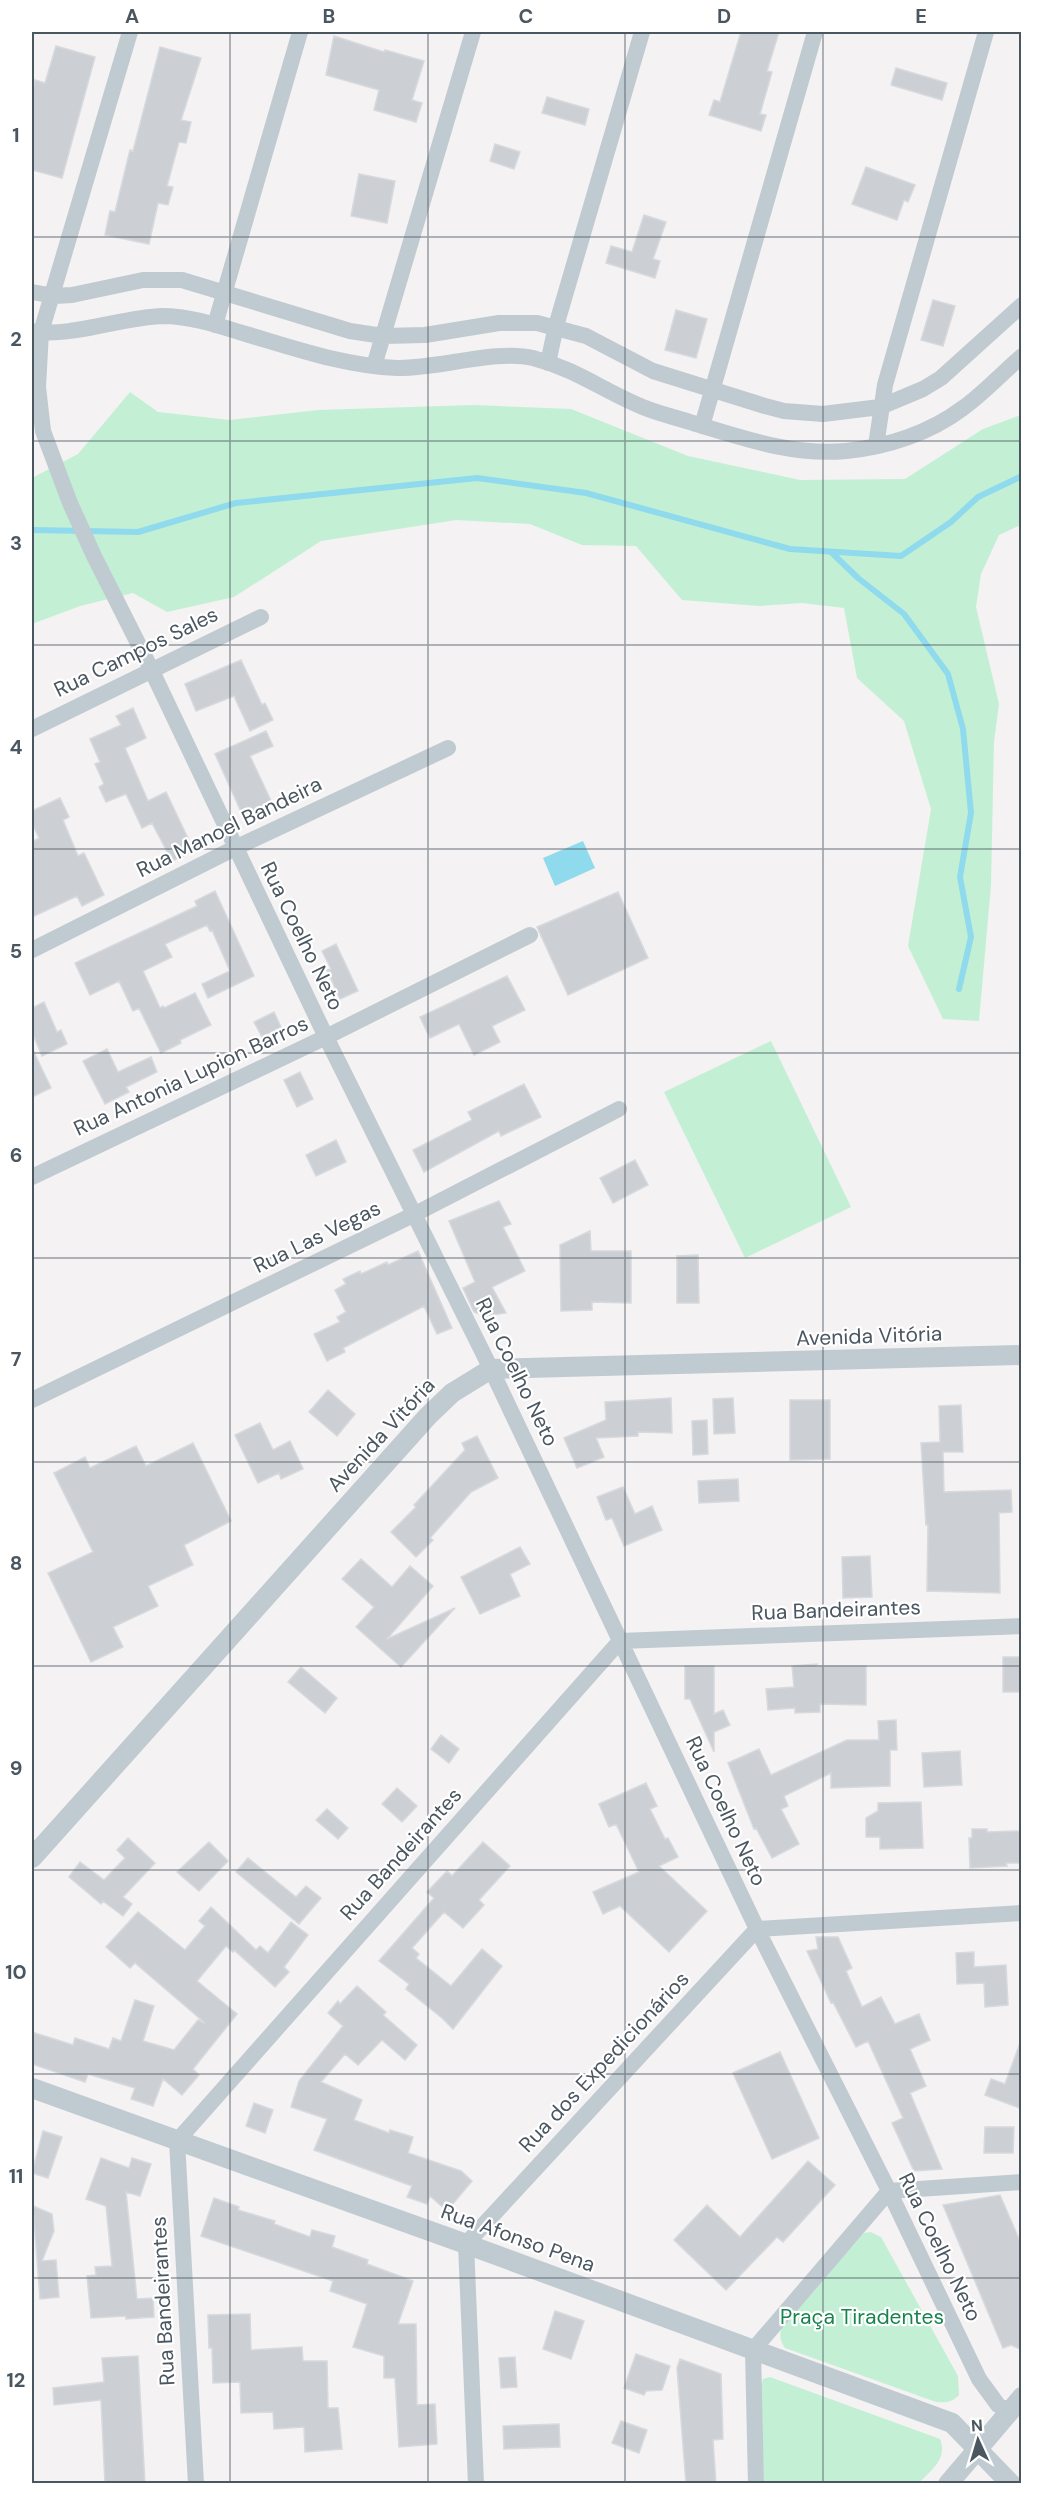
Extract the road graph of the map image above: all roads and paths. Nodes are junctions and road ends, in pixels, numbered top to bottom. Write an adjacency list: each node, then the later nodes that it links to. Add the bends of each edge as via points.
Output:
1 (130, 32): 9 (street, Rua Coelho Neto)
2 (300, 32): 8 (street)
3 (473, 32): 14 (street)
4 (642, 32): 12 (street)
5 (815, 32): 18 (street)
6 (986, 32): 19 (street)
7 (32, 292): 9 (street)
8 (225, 293): 9 (street, via 197,283 163,279); 11 (street); 14 (street, via 350,332)
9 (54, 296): 13 (street, Rua Coelho Neto)
10 (1022, 305): 19 (street, via 941,378)
11 (215, 325): 13 (street, via 163,316); 17 (street, via 320,356)
12 (556, 326): 14 (street, via 499,323); 16 (street); 18 (street, via 586,336 653,371)
13 (36, 331): 23 (street, Rua Coelho Neto, via 43,431 94,556)
14 (382, 336): 17 (street)
15 (1022, 356): 21 (street, via 964,408 919,433)
16 (548, 363): 17 (street, via 529,357 503,357 400,368); 20 (street, via 571,370 638,406)
17 (374, 366)
18 (712, 389): 19 (street, via 765,406 804,413 843,414); 20 (street)
19 (880, 407): 21 (street)
20 (702, 426): 21 (street, via 800,451 846,451)
21 (876, 446)
22 (261, 617): 23 (street, Rua Campos Sales)
23 (151, 669): 24 (street, Rua Campos Sales); 26 (street, Rua Coelho Neto)
24 (32, 729)
25 (448, 748): 26 (street, Rua Manoel Bandeira)
26 (235, 848): 28 (street, Rua Manoel Bandeira); 29 (street, Rua Coelho Neto)
27 (530, 935): 29 (street, Rua Antonia Lupion Barros)
28 (32, 950)
29 (326, 1037): 31 (street, Rua Antonia Lupion Barros); 32 (street, Rua Coelho Neto)
30 (619, 1108): 32 (street, Rua Las Vegas)
31 (32, 1177)
32 (415, 1214): 34 (street, Rua Coelho Neto); 35 (street, Rua Las Vegas)
33 (1022, 1355): 34 (street, Avenida Vitória)
34 (491, 1369): 37 (street, Rua Coelho Neto); 38 (street, Avenida Vitória, via 452,1393 428,1416)
35 (32, 1400)
36 (1022, 1626): 37 (street, Rua Bandeirantes)
37 (620, 1641): 40 (street, Rua Coelho Neto); 42 (street, Rua Bandeirantes)
38 (32, 1858)
39 (1022, 1913): 40 (street)
40 (757, 1929): 44 (street, Rua Coelho Neto); 45 (street, Rua dos Expedicionários)
41 (32, 2088): 42 (street, Rua Afonso Pena)
42 (177, 2141): 45 (street, Rua Afonso Pena); 51 (street, Rua Bandeirantes)
43 (1022, 2182): 44 (street)
44 (889, 2191): 46 (street); 47 (street, Rua Coelho Neto, via 979,2379 998,2405)
45 (466, 2244): 46 (street, Rua Afonso Pena); 52 (street)
46 (753, 2350): 48 (street, Rua Afonso Pena, via 952,2423); 53 (street)
47 (1017, 2410): 48 (street)
48 (977, 2451): 50 (street, Rua Afonso Pena); 54 (street)
49 (1022, 2470): 50 (street)
50 (1011, 2483)
51 (196, 2484)
52 (476, 2484)
53 (756, 2484)
54 (948, 2484)

